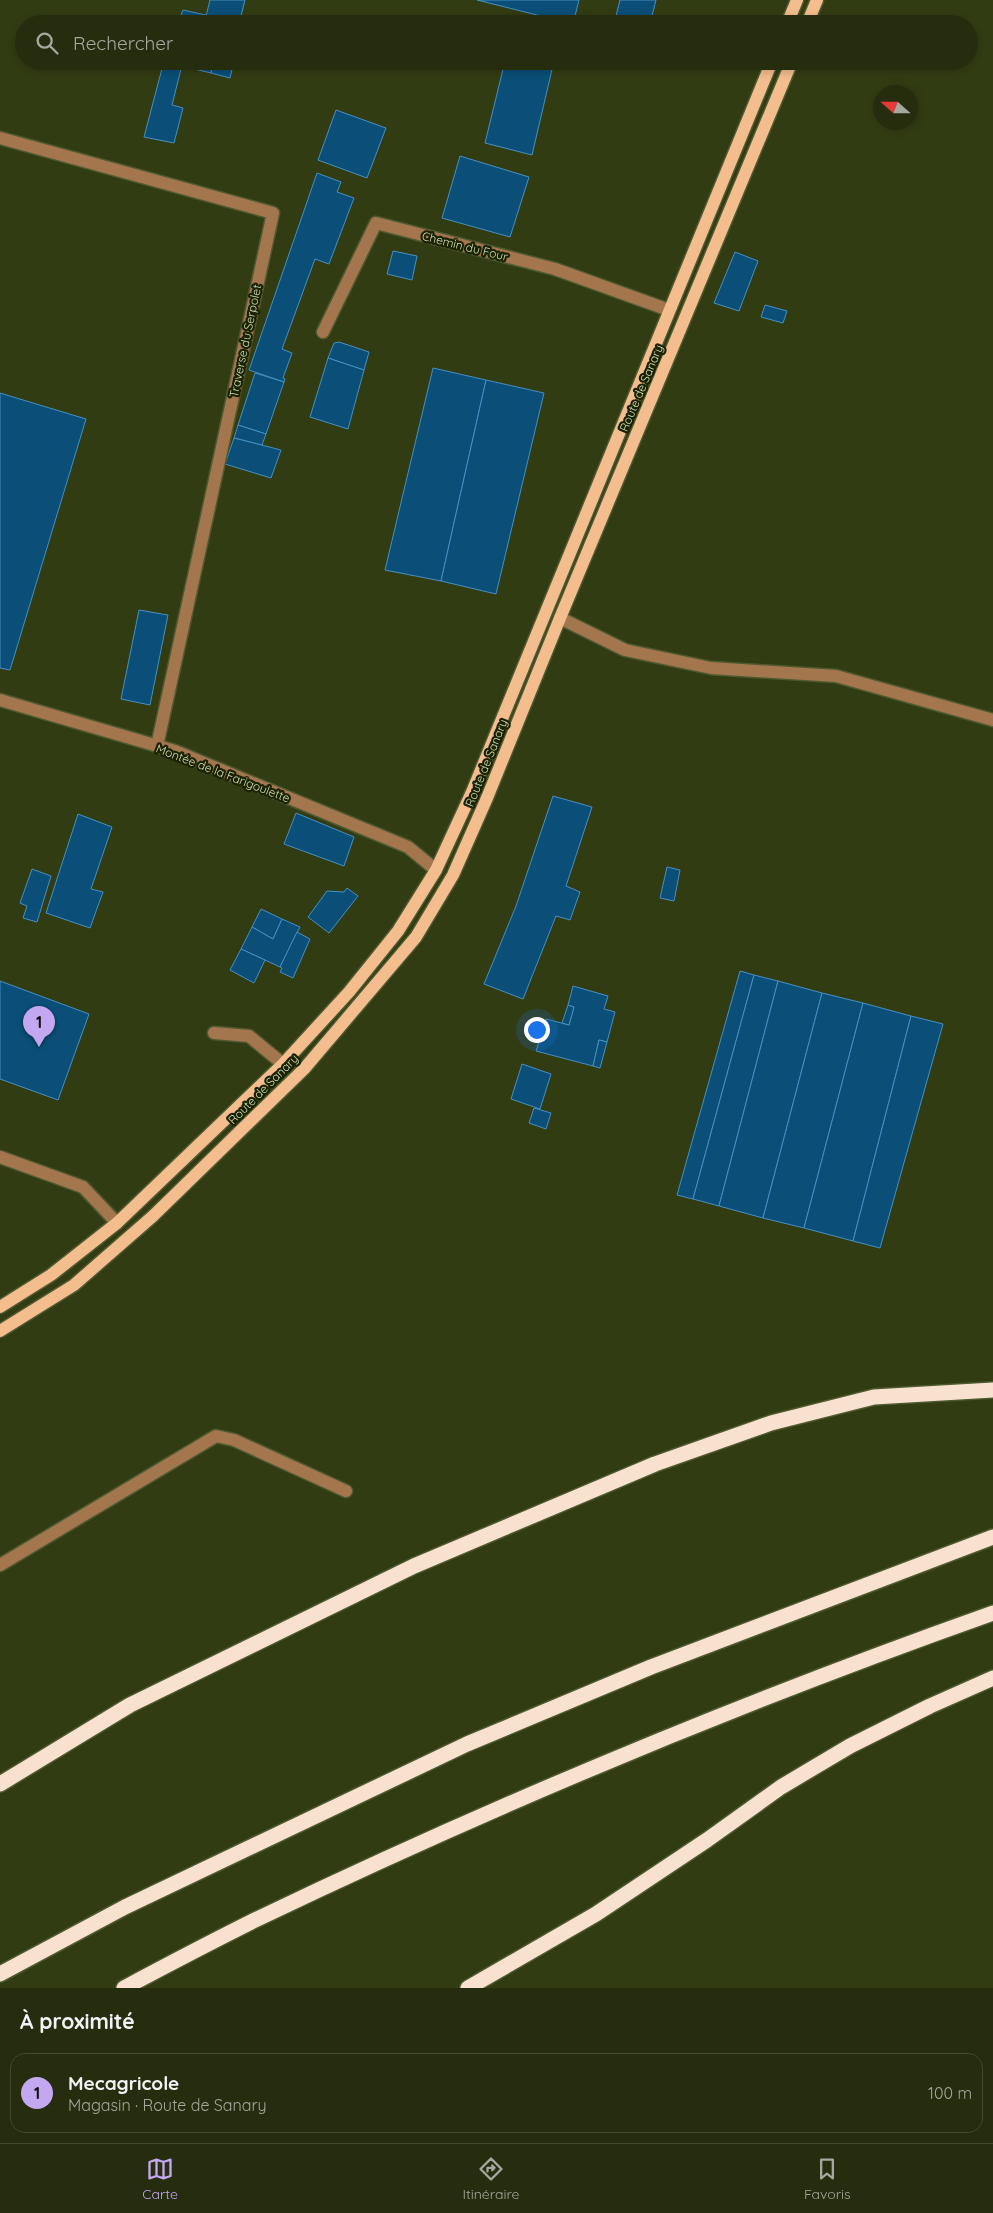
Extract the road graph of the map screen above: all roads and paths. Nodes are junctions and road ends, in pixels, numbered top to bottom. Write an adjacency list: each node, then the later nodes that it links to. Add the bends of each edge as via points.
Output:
1 (797, 0): 3 (main road)
2 (817, 0): 4 (main road)
3 (791, 15)
4 (811, 15)
5 (768, 70): 8 (main road, Route de Sanary)
6 (788, 70): 10 (main road, Route de Sanary)
7 (0, 138): 13 (lane, Traverse du Serpolet, via 273,213)
8 (669, 310): 9 (lane, Chemin du Four, via 555,269 376,223); 14 (main road, Route de Sanary, via 475,783)
9 (323, 332)
10 (560, 618): 12 (lane, via 625,650 711,668 836,676); 20 (main road, Route de Sanary, via 484,807 453,874 416,937 304,1069 153,1216 74,1285)
11 (0, 700): 13 (lane, Montée de la Farigoulette)
12 (993, 720)
13 (157, 746): 14 (lane, Montée de la Farigoulette, via 408,847)
14 (436, 870): 16 (main road, Route de Sanary, via 398,931)
15 (214, 1033): 16 (lane, via 249,1036)
16 (284, 1064): 18 (main road, Route de Sanary)
17 (0, 1157): 18 (lane, via 83,1187)
18 (117, 1223): 19 (main road, Route de Sanary, via 51,1275)
19 (0, 1307)
20 (0, 1331)
21 (993, 1390): 27 (highway, via 874,1397 771,1423 655,1464 405,1570 130,1705)
22 (346, 1491): 24 (lane, via 234,1440 216,1436)
23 (993, 1537): 28 (highway, via 651,1667 467,1744 125,1907)
24 (0, 1565)
25 (993, 1613): 29 (highway, via 586,1771 270,1913)
26 (993, 1678): 30 (highway, via 850,1746 782,1787 596,1914)
27 (0, 1784)
28 (0, 1974)
29 (124, 1988)
30 (468, 1988)

